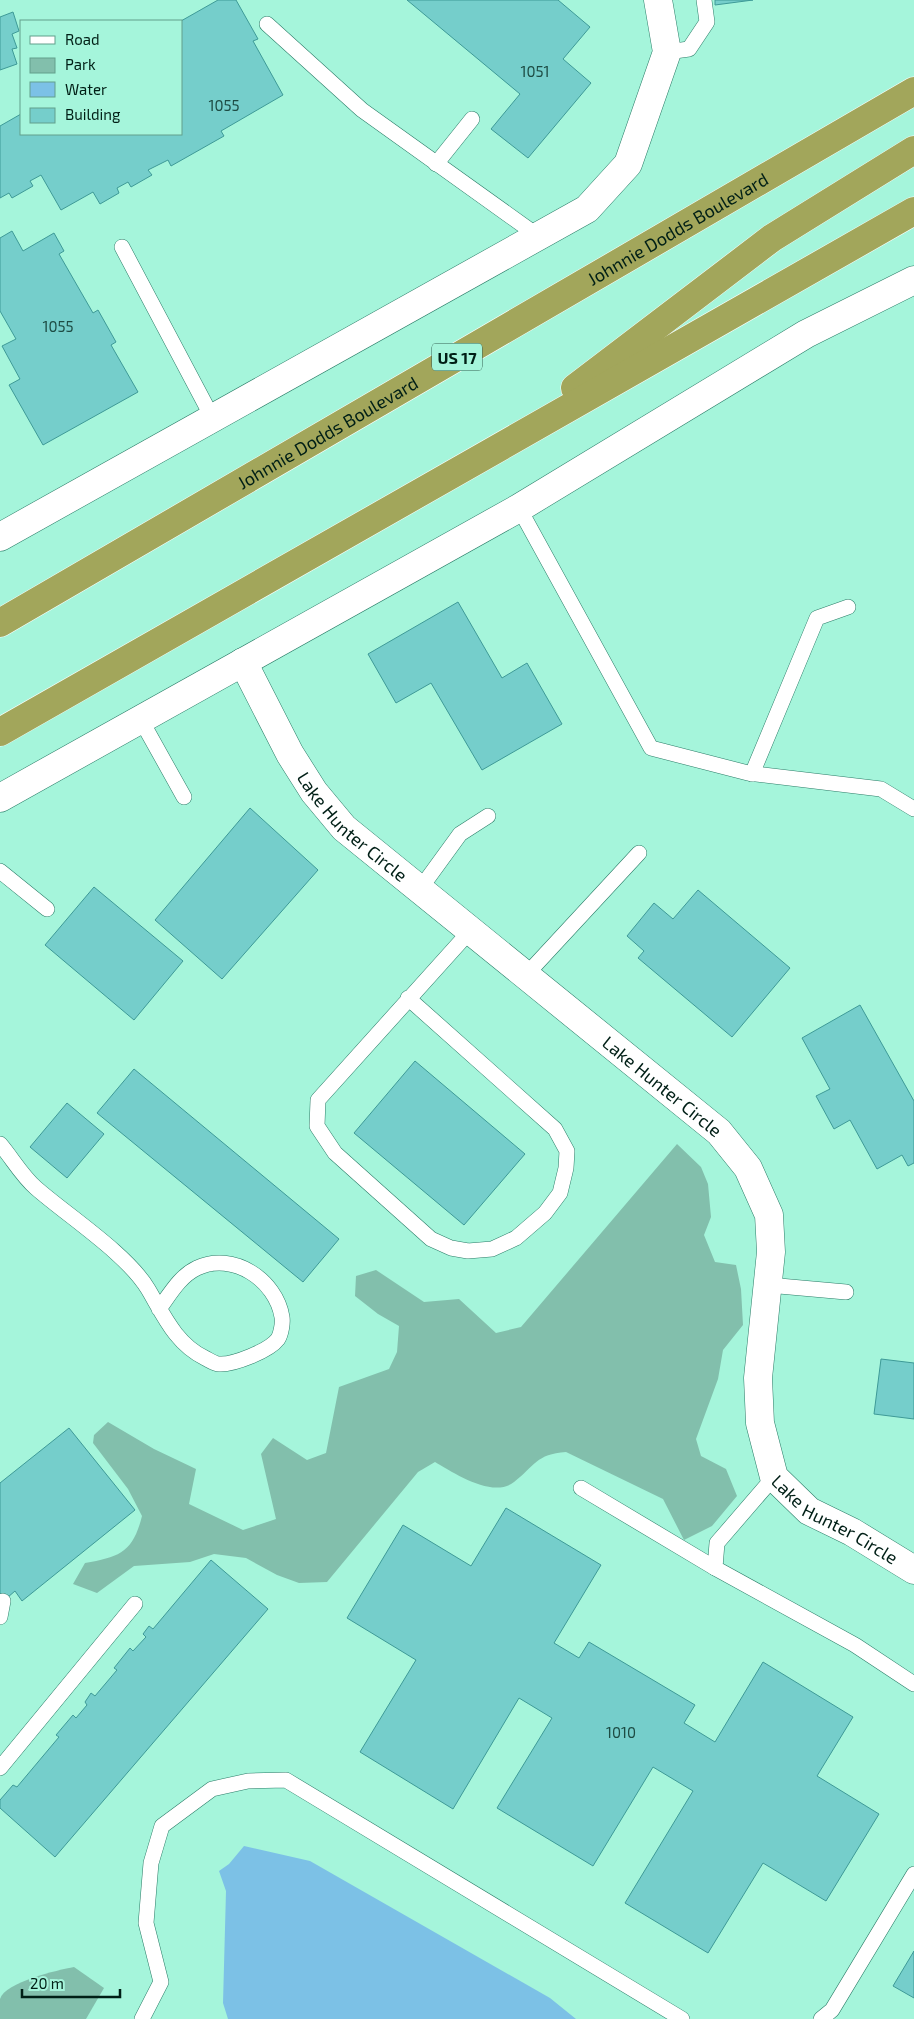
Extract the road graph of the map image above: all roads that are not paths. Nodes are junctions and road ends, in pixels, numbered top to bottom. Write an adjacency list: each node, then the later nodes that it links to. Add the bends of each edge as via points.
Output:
1 (658, 0): 4 (street)
2 (704, 0): 4 (lane, via 707,22 689,50)
3 (267, 24): 8 (lane, via 362,110)
4 (667, 52): 10 (street, via 628,164 587,208)
5 (914, 90): 18 (highway, Johnnie Dodds Boulevard / US 17)
6 (472, 119): 8 (lane)
7 (914, 150): 14 (highway, via 772,238)
8 (436, 164): 10 (lane)
9 (914, 211): 14 (highway)
10 (538, 236): 13 (street)
11 (122, 247): 13 (lane)
12 (914, 280): 15 (street, via 806,334)
13 (212, 417): 16 (street)
14 (488, 454): 21 (highway)
15 (519, 508): 19 (street); 22 (lane, via 651,748)
16 (0, 537)
17 (848, 607): 22 (lane, via 817,618)
18 (0, 623)
19 (243, 662): 20 (street); 29 (street, Lake Hunter Circle, via 290,754 314,792 344,828)
20 (141, 720): 23 (lane); 24 (street)
21 (0, 732)
22 (752, 774): 25 (lane, via 881,789)
23 (184, 797)
24 (0, 798)
25 (914, 809)
26 (488, 816): 29 (lane, via 460,834)
27 (639, 853): 32 (lane)
28 (0, 871): 30 (lane)
29 (420, 889): 31 (street, Lake Hunter Circle)
30 (46, 909)
31 (470, 930): 32 (street, Lake Hunter Circle); 33 (lane)
32 (526, 975): 35 (street, Lake Hunter Circle, via 719,1132 748,1168 769,1215 771,1252)
33 (408, 998): 33 (lane, via 318,1100 317,1126 335,1153 431,1240 468,1251 492,1249 516,1238 545,1213 560,1193 567,1151 555,1129)
34 (0, 1144): 37 (lane, via 34,1186 134,1270)
35 (768, 1285): 36 (lane); 38 (street, Lake Hunter Circle, via 758,1378 760,1423)
36 (846, 1292)
37 (159, 1309): 37 (lane, via 175,1335 197,1354 219,1364 254,1356 278,1339 283,1323 280,1306 270,1289 254,1273 236,1265 216,1262 196,1268 181,1279)
38 (774, 1477): 40 (lane, via 717,1543); 41 (street, Lake Hunter Circle, via 809,1511 852,1532)
39 (581, 1488): 40 (lane)
40 (715, 1568): 45 (lane, via 855,1646)
41 (914, 1570)
42 (3, 1601): 44 (lane)
43 (135, 1604): 46 (lane)
44 (0, 1617)
45 (914, 1684)
46 (0, 1768)
47 (914, 1874): 50 (lane, via 832,2010)
48 (142, 2019): 49 (lane, via 161,1982 146,1923 151,1863 162,1826 212,1789 248,1780 286,1780)
49 (682, 2019)
50 (821, 2019)

